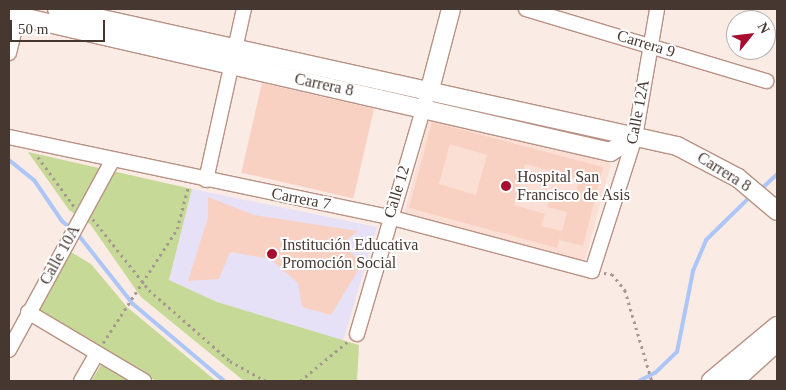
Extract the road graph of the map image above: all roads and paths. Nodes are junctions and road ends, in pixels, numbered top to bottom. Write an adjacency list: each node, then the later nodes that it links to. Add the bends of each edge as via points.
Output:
1 (57, 9): 9 (main road, Carrera 8)
2 (244, 9): 9 (street)
3 (451, 9): 11 (main road, Calle 12)
4 (526, 9): 7 (street, Carrera 9)
5 (657, 9): 7 (street, Calle 12A)
6 (15, 13): 8 (street); 9 (main road, Carrera 8)
7 (650, 45): 10 (street, Carrera 9); 14 (street, Calle 12A)
8 (9, 53)
9 (231, 57): 11 (main road, Carrera 8); 12 (main road, Carrera 8); 17 (street)
10 (766, 81)
11 (430, 89): 12 (street, Calle 12); 14 (main road, Carrera 8)
12 (425, 106): 14 (main road, Carrera 8, via 610,152); 21 (street, Calle 12)
13 (9, 137): 16 (street, Carrera 7)
14 (635, 137): 19 (main road, Carrera 8, via 705,157 738,178); 22 (street, Calle 12A)
15 (32, 150): 20 (path, via 69,203)
16 (112, 161): 17 (street, Carrera 7); 20 (street, Calle 10A)
17 (206, 180): 21 (street, Carrera 7)
18 (189, 183): 23 (path, via 177,230)
19 (773, 207)
20 (82, 214): 23 (path, via 104,228); 24 (street, Calle 10A)
21 (389, 217): 22 (street, Carrera 7); 26 (street, Calle 12)
22 (592, 271): 34 (path, via 612,274 625,290)
23 (142, 282): 29 (path); 32 (path, via 230,361)
24 (28, 312): 28 (street, Calle 10A); 29 (street)
25 (777, 326): 35 (main road)
26 (358, 334): 33 (path)
27 (777, 342): 36 (main road)
28 (9, 350)
29 (97, 353): 30 (street); 31 (street)
30 (81, 381)
31 (144, 381)
32 (266, 381)
33 (300, 381)
34 (652, 381)
35 (711, 381)
36 (734, 381)

